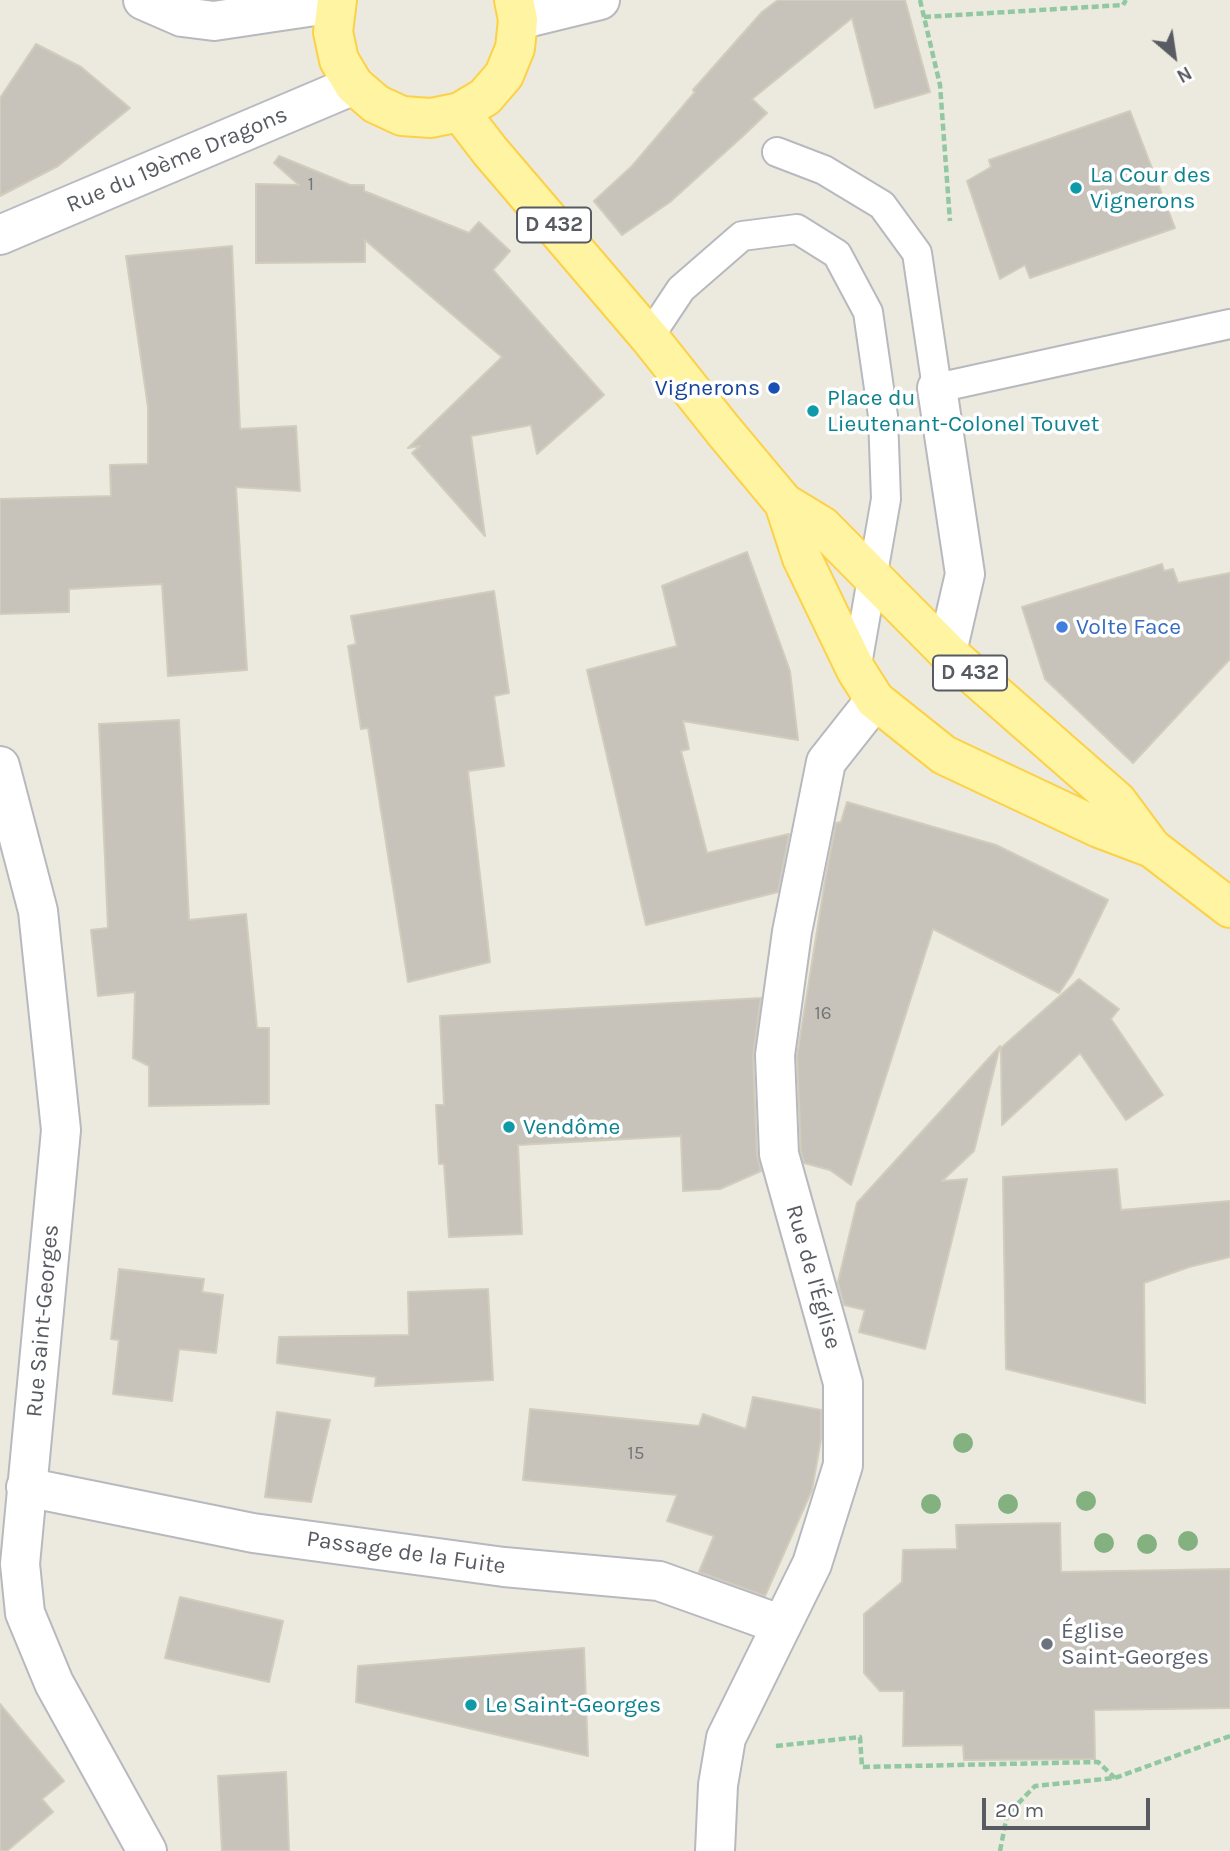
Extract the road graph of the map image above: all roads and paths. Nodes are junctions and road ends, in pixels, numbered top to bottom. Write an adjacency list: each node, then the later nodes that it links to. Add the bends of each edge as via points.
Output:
1 (144, 0): 5 (street, via 181,17 214,21)
2 (600, 0): 6 (street)
3 (920, 0): 7 (path)
4 (1126, 0): 7 (path, via 1123,5)
5 (336, 2): 8 (main road, via 333,32 339,60)
6 (516, 10): 9 (main road, via 515,48 504,75 485,97)
7 (924, 17): 12 (path, via 940,85 950,222)
8 (354, 85): 9 (main road, via 376,104 402,116 431,118); 11 (street, Rue du 19ème Dragons)
9 (460, 112): 14 (main road, D 432)
10 (777, 152): 12 (lane, via 824,170 882,205)
11 (0, 235)
12 (917, 253): 15 (lane)
13 (1230, 324): 15 (lane)
14 (649, 337): 16 (main road, D 432); 17 (lane, via 681,289 742,236 797,229 837,254 868,312 883,416 886,499)
15 (937, 388): 18 (street, via 965,574)
16 (783, 503): 17 (main road, D 432, via 822,526); 19 (main road, D 432, via 802,558)
17 (873, 576): 18 (main road, D 432); 19 (lane)
18 (947, 652): 21 (main road, D 432, via 1117,802)
19 (866, 685): 21 (main road, D 432, via 944,755); 25 (street, Rue de l'Église, via 826,762 792,932 775,1055 779,1154 843,1383 843,1465 812,1564)
20 (0, 766): 23 (street, Rue Saint-Georges, via 38,911 61,1130)
21 (1152, 848): 22 (main road, D 432)
22 (1230, 908)
23 (26, 1487): 24 (street, Rue Saint-Georges); 25 (street, Passage de la Fuite, via 253,1533 504,1567 659,1581)
24 (12, 1611): 29 (street, Rue Saint-Georges)
25 (782, 1625): 27 (street, Rue de l'Église, via 726,1738)
26 (1230, 1736): 28 (path)
27 (724, 1751): 28 (path, via 860,1737 862,1767 1098,1762); 30 (street, Rue de l'Église)
28 (1115, 1778): 31 (path, via 1035,1786 1007,1815)
29 (147, 1851)
30 (715, 1851)
31 (1000, 1851)

